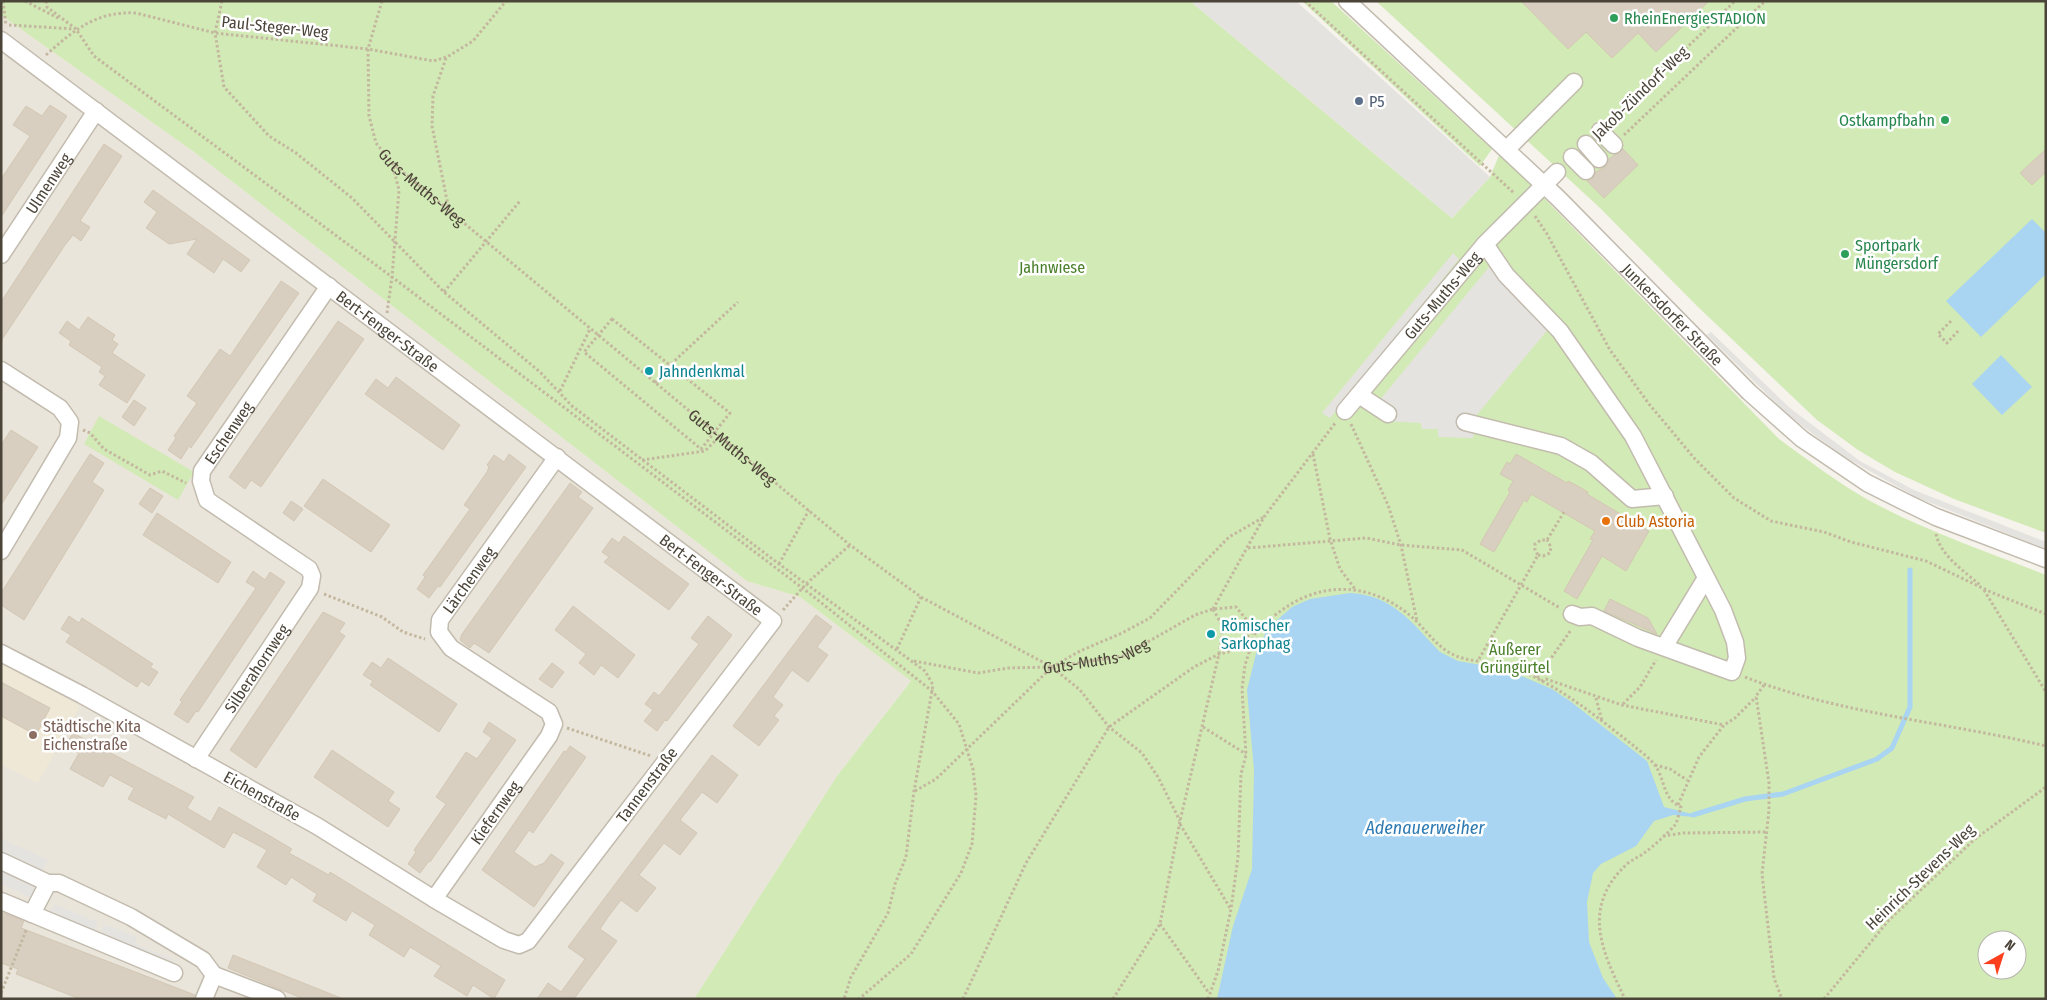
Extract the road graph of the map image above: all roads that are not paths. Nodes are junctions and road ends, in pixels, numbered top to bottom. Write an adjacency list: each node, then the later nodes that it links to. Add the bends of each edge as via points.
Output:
1 (1347, 1): 8 (street, Junkersdorfer Straße)
2 (4, 36): 4 (street, Bert-Fenger-Straße, via 35,65)
3 (1574, 82): 8 (street)
4 (96, 111): 15 (street, Ulmenweg); 16 (street, Bert-Fenger-Straße)
5 (1600, 131): 7 (street)
6 (1586, 144): 10 (street)
7 (1614, 145)
8 (1507, 148): 13 (street, Junkersdorfer Straße)
9 (1572, 157): 11 (street)
10 (1599, 159)
11 (1586, 171)
12 (1556, 172): 13 (street)
13 (1544, 184): 14 (street, Guts-Muths-Weg); 25 (street, Junkersdorfer Straße, via 1776,418 1802,439 1858,478 1936,516)
14 (1485, 244): 18 (street, Guts-Muths-Weg); 23 (street, via 1506,275 1560,331 1633,436)
15 (1, 256)
16 (329, 286): 22 (street, Bert-Fenger-Straße); 27 (street, Eschenweg, via 202,471 201,481 207,500 309,569)
17 (1, 370): 24 (street, via 60,408 70,422 68,438)
18 (1359, 394): 19 (street); 20 (street, Guts-Muths-Weg)
19 (1388, 414)
20 (1341, 416)
21 (1465, 422): 23 (street, via 1561,446 1591,463 1632,499)
22 (557, 457): 29 (street, Bert-Fenger-Straße); 32 (street, Lärchenweg, via 440,620 439,632 451,648 549,712)
23 (1665, 496): 26 (street)
24 (1, 551)
25 (2046, 559)
26 (1706, 578): 30 (street); 30 (street, via 1735,642 1737,658 1732,672)
27 (311, 582): 33 (street, Silberahornweg)
28 (1576, 616): 30 (street, via 1592,616)
29 (773, 622): 39 (street, Tannenstraße, via 528,941)
30 (1664, 647)
31 (1, 653): 33 (street, Eichenstraße)
32 (554, 724): 36 (street, Kiefernweg)
33 (196, 759): 36 (street, Eichenstraße, via 317,826)
34 (1, 861): 35 (street)
35 (48, 883): 38 (street); 41 (street, via 59,883 131,917 203,960)
36 (434, 899): 39 (street, Eichenstraße, via 504,940)
37 (1, 901): 38 (street)
38 (32, 914): 40 (street)
39 (519, 945)
40 (174, 973)
41 (214, 975): 42 (street); 43 (street)
42 (204, 999)
43 (276, 999)

